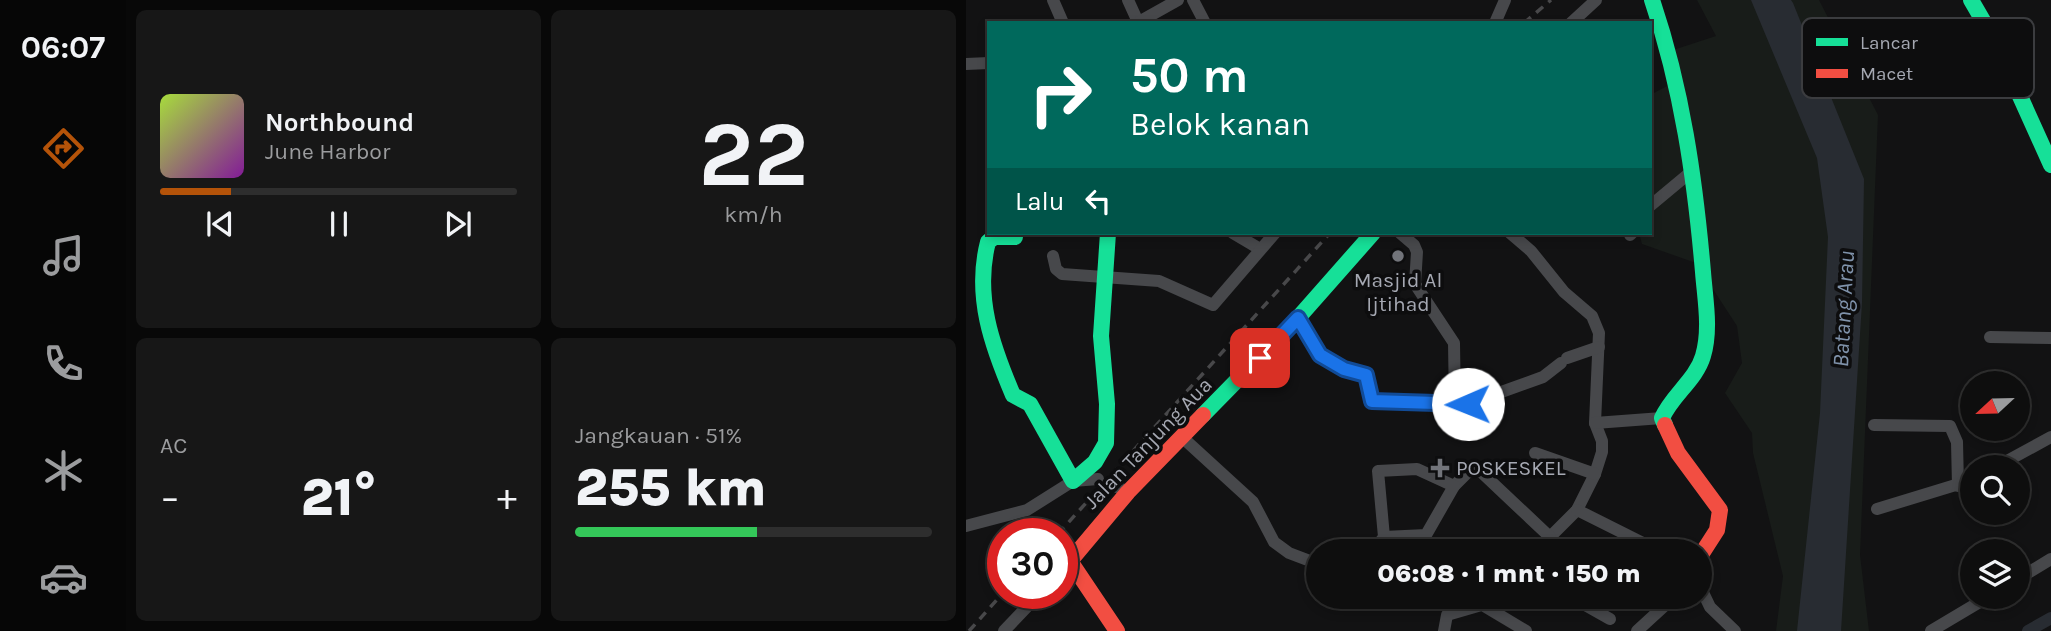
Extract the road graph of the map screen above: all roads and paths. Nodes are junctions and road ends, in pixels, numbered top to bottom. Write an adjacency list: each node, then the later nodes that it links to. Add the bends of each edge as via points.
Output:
1 (1053, 0): 10 (street)
2 (1128, 0): 11 (street)
3 (1178, 0): 12 (street)
4 (1193, 0): 13 (street)
5 (1505, 0): 14 (street)
6 (1596, 0): 15 (street)
7 (1652, 0): 20 (street, via 1672,70)
8 (1971, 0): 9 (street)
9 (1981, 18)
10 (1062, 21)
11 (1137, 21)
12 (1139, 21)
13 (1204, 21)
14 (1496, 21)
15 (1573, 21)
16 (987, 63): 17 (street)
17 (966, 64)
18 (2021, 98): 19 (street)
19 (2051, 165)
20 (1692, 171): 21 (street); 37 (street, via 1706,344 1697,369)
21 (1652, 204)
22 (1108, 235): 31 (street)
23 (1236, 235): 29 (street)
24 (1273, 235): 29 (street)
25 (1371, 235): 32 (street, Jalan Tanjung Aua)
26 (1402, 235): 36 (street, via 1417,252 1415,284 1454,343)
27 (1512, 235): 35 (street, via 1592,316)
28 (1015, 236): 46 (street, via 994,237 988,242 983,299 1011,393 1030,404)
29 (1260, 249): 31 (street, via 1213,305 1159,281)
30 (1053, 256): 31 (street, via 1062,274)
31 (1104, 276): 46 (street, via 1101,336 1106,443 1095,462)
32 (1298, 318): 36 (street, via 1320,355 1366,375 1372,401); 41 (street, Jalan Tanjung Aua)
33 (1990, 337): 34 (street)
34 (2051, 338)
35 (1599, 346): 36 (street, via 1564,361 1537,380); 38 (street)
36 (1455, 406)
37 (1662, 418): 38 (street); 55 (street, via 1678,453 1720,510)
38 (1595, 423): 44 (street, via 1602,445)
39 (1874, 425): 48 (street, via 1950,426 1957,442)
40 (2051, 437): 43 (street)
41 (1183, 438): 56 (street, Jalan Tanjung Aua, via 1120,488); 57 (street, via 1253,502 1273,542)
42 (1535, 453): 44 (street)
43 (2018, 455)
44 (1595, 474): 50 (street)
45 (1098, 479): 46 (street)
46 (1073, 481): 51 (street, via 1027,510)
47 (1454, 486): 52 (street, via 1426,535); 52 (street, via 1418,469 1378,471); 53 (street, via 1468,472 1479,471)
48 (1958, 486): 49 (street)
49 (1877, 509)
50 (1577, 510): 53 (street); 54 (street)
51 (966, 526)
52 (1384, 537)
53 (1550, 537)
54 (1635, 539)
55 (1711, 539)
56 (1078, 548)
57 (1306, 559)
58 (2051, 559): 59 (street)
59 (2030, 572)
60 (1078, 581): 70 (street, Jalan Tanjung Aua)
61 (1025, 609): 69 (street)
62 (1462, 609): 71 (street, via 1447,615)
63 (1497, 609): 72 (street)
64 (1592, 609): 68 (street)
65 (1661, 609): 73 (street)
66 (1712, 609): 74 (street)
67 (1968, 609): 75 (street)
68 (1610, 619)
69 (1004, 631)
70 (1117, 631)
71 (1444, 631)
72 (1526, 631)
73 (1637, 631)
74 (1735, 631)
75 (1931, 631)

